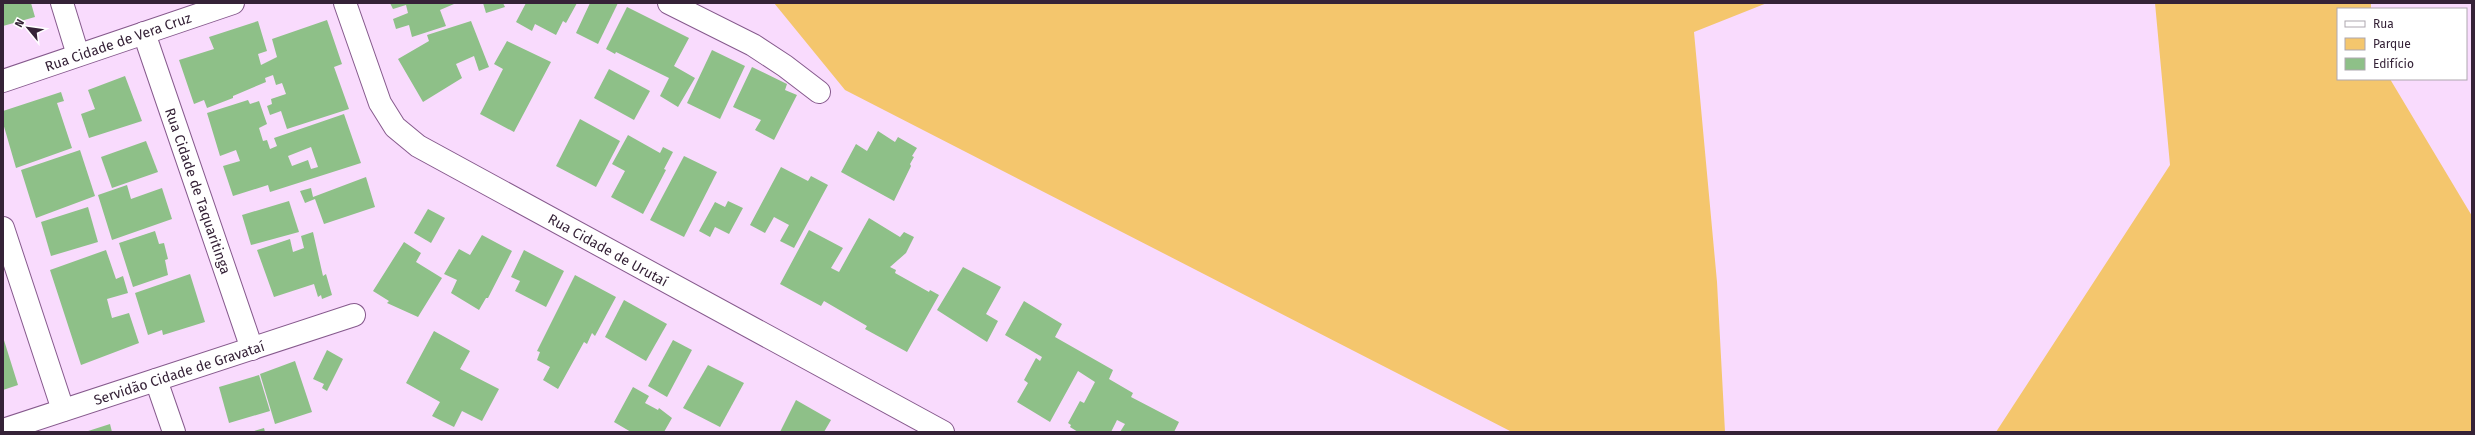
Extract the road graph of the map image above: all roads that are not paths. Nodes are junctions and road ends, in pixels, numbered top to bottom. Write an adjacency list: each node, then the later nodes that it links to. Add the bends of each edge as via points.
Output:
1 (62, 3): 6 (street)
2 (233, 3): 5 (street, Rua Cidade de Vera Cruz)
3 (345, 3): 16 (street, Rua Cidade de Urutaí, via 380,103 395,127 418,146)
4 (669, 3): 8 (street, via 753,45)
5 (144, 33): 6 (street, Rua Cidade de Vera Cruz); 11 (street, Rua Cidade de Taquaritinga)
6 (78, 55): 7 (street, Rua Cidade de Vera Cruz)
7 (3, 81)
8 (819, 92)
9 (3, 228): 13 (street)
10 (354, 315): 11 (street, Servidão Cidade de Gravataí)
11 (252, 349): 12 (street, Servidão Cidade de Gravataí)
12 (156, 380): 13 (street, Servidão Cidade de Gravataí); 15 (street)
13 (63, 410): 14 (street, Servidão Cidade de Gravataí)
14 (3, 430)
15 (174, 432)
16 (943, 432)

